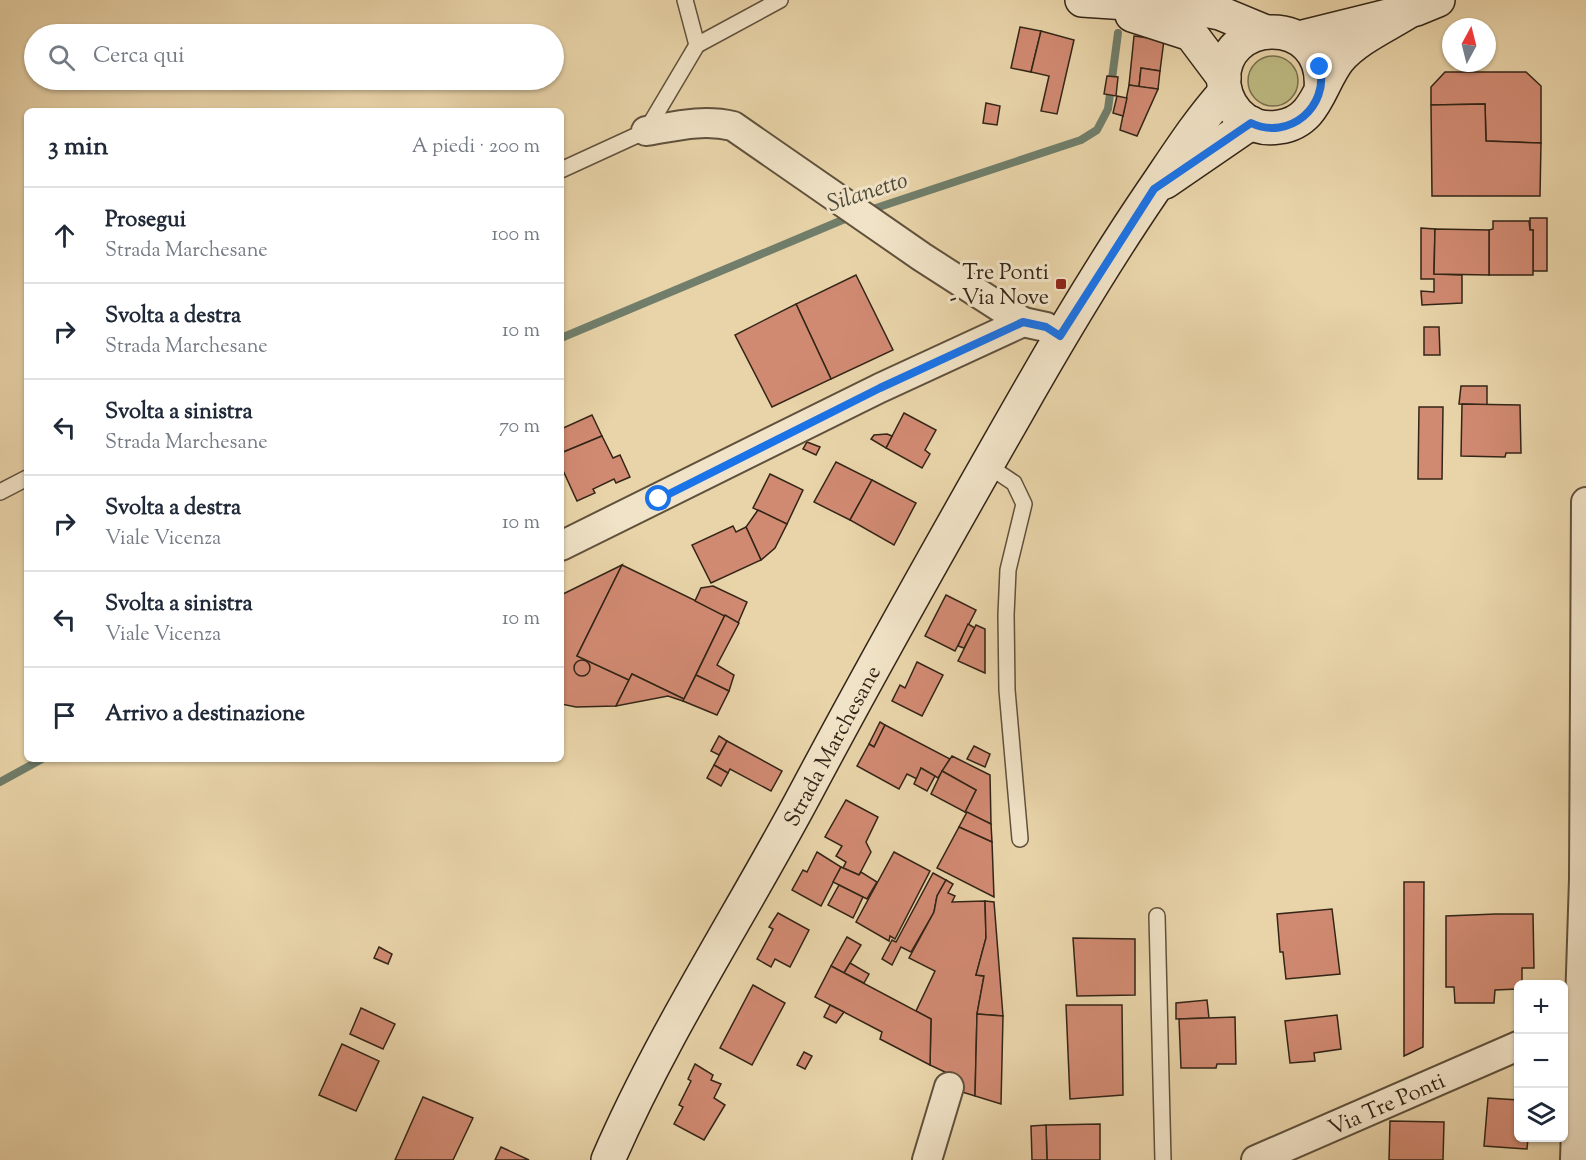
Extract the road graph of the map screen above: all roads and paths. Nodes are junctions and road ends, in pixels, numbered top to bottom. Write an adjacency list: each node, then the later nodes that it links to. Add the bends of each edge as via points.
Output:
1 (685, 0): 7 (lane)
2 (780, 0): 7 (lane)
3 (1083, 0): 5 (main road, via 1188,7 1220,13); 8 (main road, via 1191,34)
4 (1424, 5): 6 (main road); 9 (main road, via 1349,50)
5 (1266, 32): 6 (main road); 8 (main road, via 1241,42 1230,56)
6 (1299, 38): 9 (main road, via 1317,60)
7 (697, 45): 11 (lane)
8 (1225, 85): 10 (main road, via 1236,112); 13 (main road, Strada Marchesane)
9 (1321, 90): 10 (main road, via 1311,110 1296,122 1272,128)
10 (1251, 123): 13 (main road, Strada Marchesane)
11 (646, 132): 12 (lane); 14 (street, via 691,123 733,126)
12 (564, 169)
13 (1154, 189): 15 (main road, Strada Marchesane)
14 (1023, 322): 15 (street, via 1046,327); 20 (street)
15 (1060, 336): 16 (main road, Strada Marchesane)
16 (987, 465): 21 (lane, via 1014,483 1024,504 1008,570 1006,615 1007,690); 28 (main road, Strada Marchesane, via 698,985)
17 (24, 480): 18 (lane)
18 (0, 492)
19 (1586, 502): 22 (street)
20 (564, 545)
21 (1020, 839)
22 (1585, 879): 24 (street)
23 (1157, 916): 30 (lane)
24 (1572, 1022): 27 (street)
25 (1514, 1048): 31 (street, Via Tre Ponti)
26 (949, 1087): 29 (street)
27 (1581, 1105): 32 (street)
28 (608, 1160)
29 (927, 1160)
30 (1163, 1160)
31 (1256, 1160)
32 (1575, 1160)

